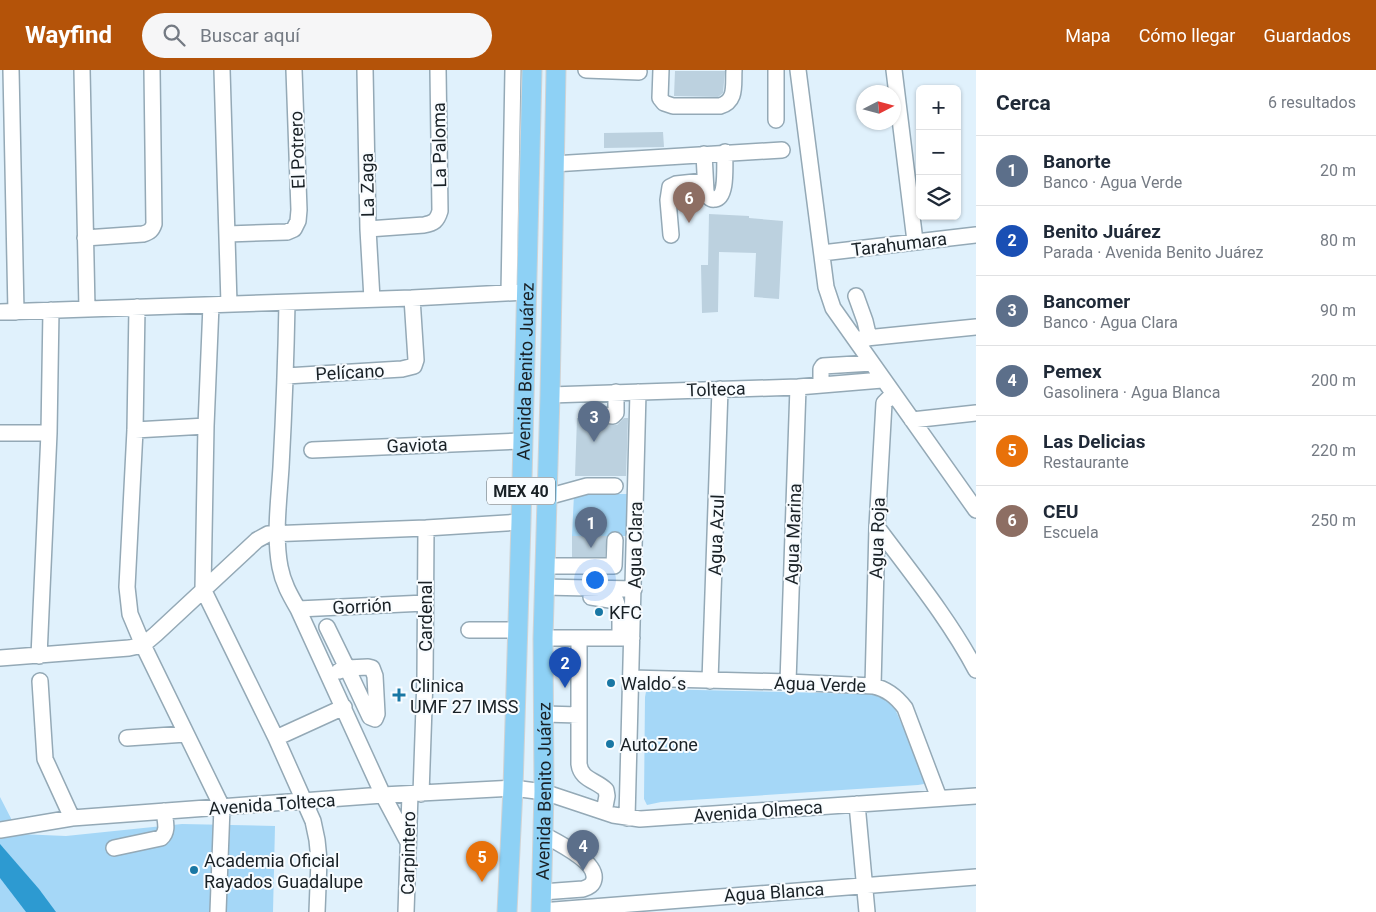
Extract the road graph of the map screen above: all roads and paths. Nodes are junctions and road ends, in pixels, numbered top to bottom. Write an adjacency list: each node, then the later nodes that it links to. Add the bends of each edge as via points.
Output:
1 (11, 70): 30 (street)
2 (82, 70): 28 (street)
3 (152, 70): 28 (street, via 154,224 143,234)
4 (222, 70): 25 (street)
5 (294, 70): 25 (street, El Potrero, via 298,220 287,232)
6 (365, 70): 24 (street, La Zaga)
7 (438, 70): 24 (street, La Paloma, via 438,219 432,224)
8 (513, 70): 32 (street)
9 (532, 70): 32 (main road, Avenida Benito Juárez / MEX 40)
10 (556, 70): 22 (main road, Avenida Benito Juárez / MEX 40)
11 (586, 70): 17 (street)
12 (662, 70): 13 (street, via 660,98 664,103 673,106 720,106 731,100)
13 (734, 70)
14 (776, 70): 18 (street)
15 (798, 70): 31 (street)
16 (894, 70): 29 (street)
17 (639, 72)
18 (776, 120)
19 (782, 150): 20 (street)
20 (724, 152): 21 (street); 23 (street, via 722,195 718,199 709,197)
21 (704, 154): 22 (street); 23 (street)
22 (553, 164): 55 (main road, Avenida Benito Juárez / MEX 40)
23 (704, 181): 26 (street, via 670,187)
24 (368, 229): 35 (street, La Zaga)
25 (227, 234): 37 (street)
26 (671, 235)
27 (976, 235): 29 (street, Tarahumara)
28 (85, 238): 40 (street)
29 (915, 241): 31 (street, Tarahumara)
30 (7, 242): 43 (street)
31 (822, 253): 45 (street, via 833,308)
32 (518, 293): 34 (street); 63 (main road, Avenida Benito Juárez / MEX 40)
33 (856, 296): 45 (street, via 865,321)
34 (412, 298): 35 (street); 47 (street, Pelícano, via 414,366)
35 (372, 300): 36 (street)
36 (288, 303): 37 (street); 47 (street)
37 (229, 304): 38 (street)
38 (211, 305): 39 (street); 59 (street)
39 (137, 307): 40 (street); 60 (street)
40 (87, 309): 41 (street)
41 (51, 310): 43 (street); 61 (street)
42 (0, 312): 43 (street)
43 (16, 312)
44 (976, 327): 45 (street)
45 (862, 339): 46 (street)
46 (872, 363): 48 (street); 49 (street, via 823,366)
47 (286, 376): 71 (street)
48 (882, 380): 49 (street, Tolteca); 54 (street)
49 (821, 385): 50 (street, Tolteca)
50 (798, 387): 51 (street, Tolteca); 96 (street, Agua Marina)
51 (720, 389): 53 (street, Tolteca); 95 (street, Agua Azul)
52 (616, 392): 53 (street, Tolteca); 55 (street, Tolteca); 57 (street, via 616,413 613,416)
53 (638, 392): 75 (street, Agua Clara)
54 (893, 394): 58 (street); 69 (street, Agua Roja, via 884,403)
55 (550, 395): 66 (main road, Avenida Benito Juárez / MEX 40)
56 (976, 413): 58 (street)
57 (592, 414)
58 (912, 420): 67 (street)
59 (206, 426): 60 (street); 78 (street)
60 (135, 430): 88 (street, via 128,596 130,614)
61 (49, 433): 62 (street); 89 (street)
62 (0, 434)
63 (522, 441): 64 (street, Gaviota); 68 (main road, Avenida Benito Juárez / MEX 40)
64 (312, 450)
65 (616, 486): 66 (street, via 587,486)
66 (547, 497): 73 (main road, Avenida Benito Juárez / MEX 40)
67 (976, 510)
68 (521, 522): 70 (street); 84 (main road, Avenida Benito Juárez / MEX 40)
69 (877, 527): 91 (street, via 944,616); 97 (street, Agua Roja)
70 (426, 528): 71 (street); 80 (street, Cardenal)
71 (278, 533): 78 (street, via 257,540); 81 (street, via 283,581)
72 (615, 540): 74 (street)
73 (544, 566): 74 (street); 76 (main road, Avenida Benito Juárez / MEX 40)
74 (614, 566): 75 (street)
75 (634, 566): 79 (street, Agua Clara)
76 (544, 587): 77 (street); 85 (main road, Avenida Benito Juárez / MEX 40)
77 (571, 588): 79 (street); 86 (street, via 583,596 616,601)
78 (203, 589): 88 (street); 103 (street)
79 (634, 589): 86 (street, Agua Clara)
80 (425, 603): 81 (street, Gorrión); 106 (street, Cardenal, via 425,678)
81 (298, 609): 92 (street)
82 (327, 627): 92 (street, via 347,668)
83 (469, 630): 84 (street)
84 (517, 630): 104 (main road, Avenida Benito Juárez / MEX 40)
85 (543, 638): 87 (street); 99 (main road, Avenida Benito Juárez / MEX 40)
86 (626, 638): 87 (street); 93 (street, Agua Clara)
87 (579, 639): 100 (street)
88 (143, 644): 89 (street); 101 (street)
89 (39, 656): 90 (street)
90 (0, 658)
91 (976, 670)
92 (329, 675): 98 (street)
93 (631, 678): 95 (street, Agua Verde); 116 (street, Agua Clara)
94 (40, 681): 115 (street, via 45,759)
95 (710, 681): 96 (street, Agua Verde)
96 (788, 682): 97 (street, Agua Verde)
97 (873, 686): 109 (street, Agua Verde, via 889,692 905,708)
98 (344, 707): 103 (street); 107 (street)
99 (544, 714): 100 (street); 105 (main road, Avenida Benito Juárez / MEX 40)
100 (579, 715): 114 (street, via 580,770 606,790)
101 (186, 734): 102 (street); 112 (street)
102 (127, 738)
103 (276, 738): 110 (street)
104 (513, 788): 105 (street, Avenida Tolteca); 106 (street, Avenida Tolteca); 127 (main road, Avenida Benito Juárez / MEX 40)
105 (544, 792): 114 (street, Avenida Olmeca); 118 (main road, Avenida Benito Juárez / MEX 40)
106 (415, 794): 107 (street, Avenida Tolteca); 119 (street, Carpintero)
107 (383, 795): 110 (street, Avenida Tolteca); 119 (street)
108 (976, 796): 109 (street, Avenida Olmeca)
109 (939, 798): 111 (street, Avenida Olmeca)
110 (304, 801): 112 (street, Avenida Tolteca); 125 (street, via 317,840)
111 (857, 804): 116 (street, Avenida Olmeca, via 655,819); 122 (street)
112 (222, 807): 113 (street, Avenida Tolteca); 124 (street)
113 (164, 811): 115 (street, Avenida Tolteca); 120 (street, via 166,830 161,838)
114 (604, 812): 116 (street, Avenida Olmeca)
115 (72, 818): 117 (street, Avenida Tolteca)
116 (627, 818)
117 (0, 830)
118 (542, 834): 123 (main road, Avenida Benito Juárez / MEX 40); 123 (street, via 588,864 594,879 583,889)
119 (408, 842): 126 (street, Carpintero)
120 (114, 848)
121 (976, 877): 122 (street, Agua Blanca)
122 (865, 885): 128 (street, Agua Blanca); 129 (street)
123 (542, 892): 128 (main road, Avenida Benito Juárez / MEX 40)
124 (218, 912)
125 (317, 912)
126 (406, 912)
127 (507, 912)
128 (541, 912)
129 (867, 912)

